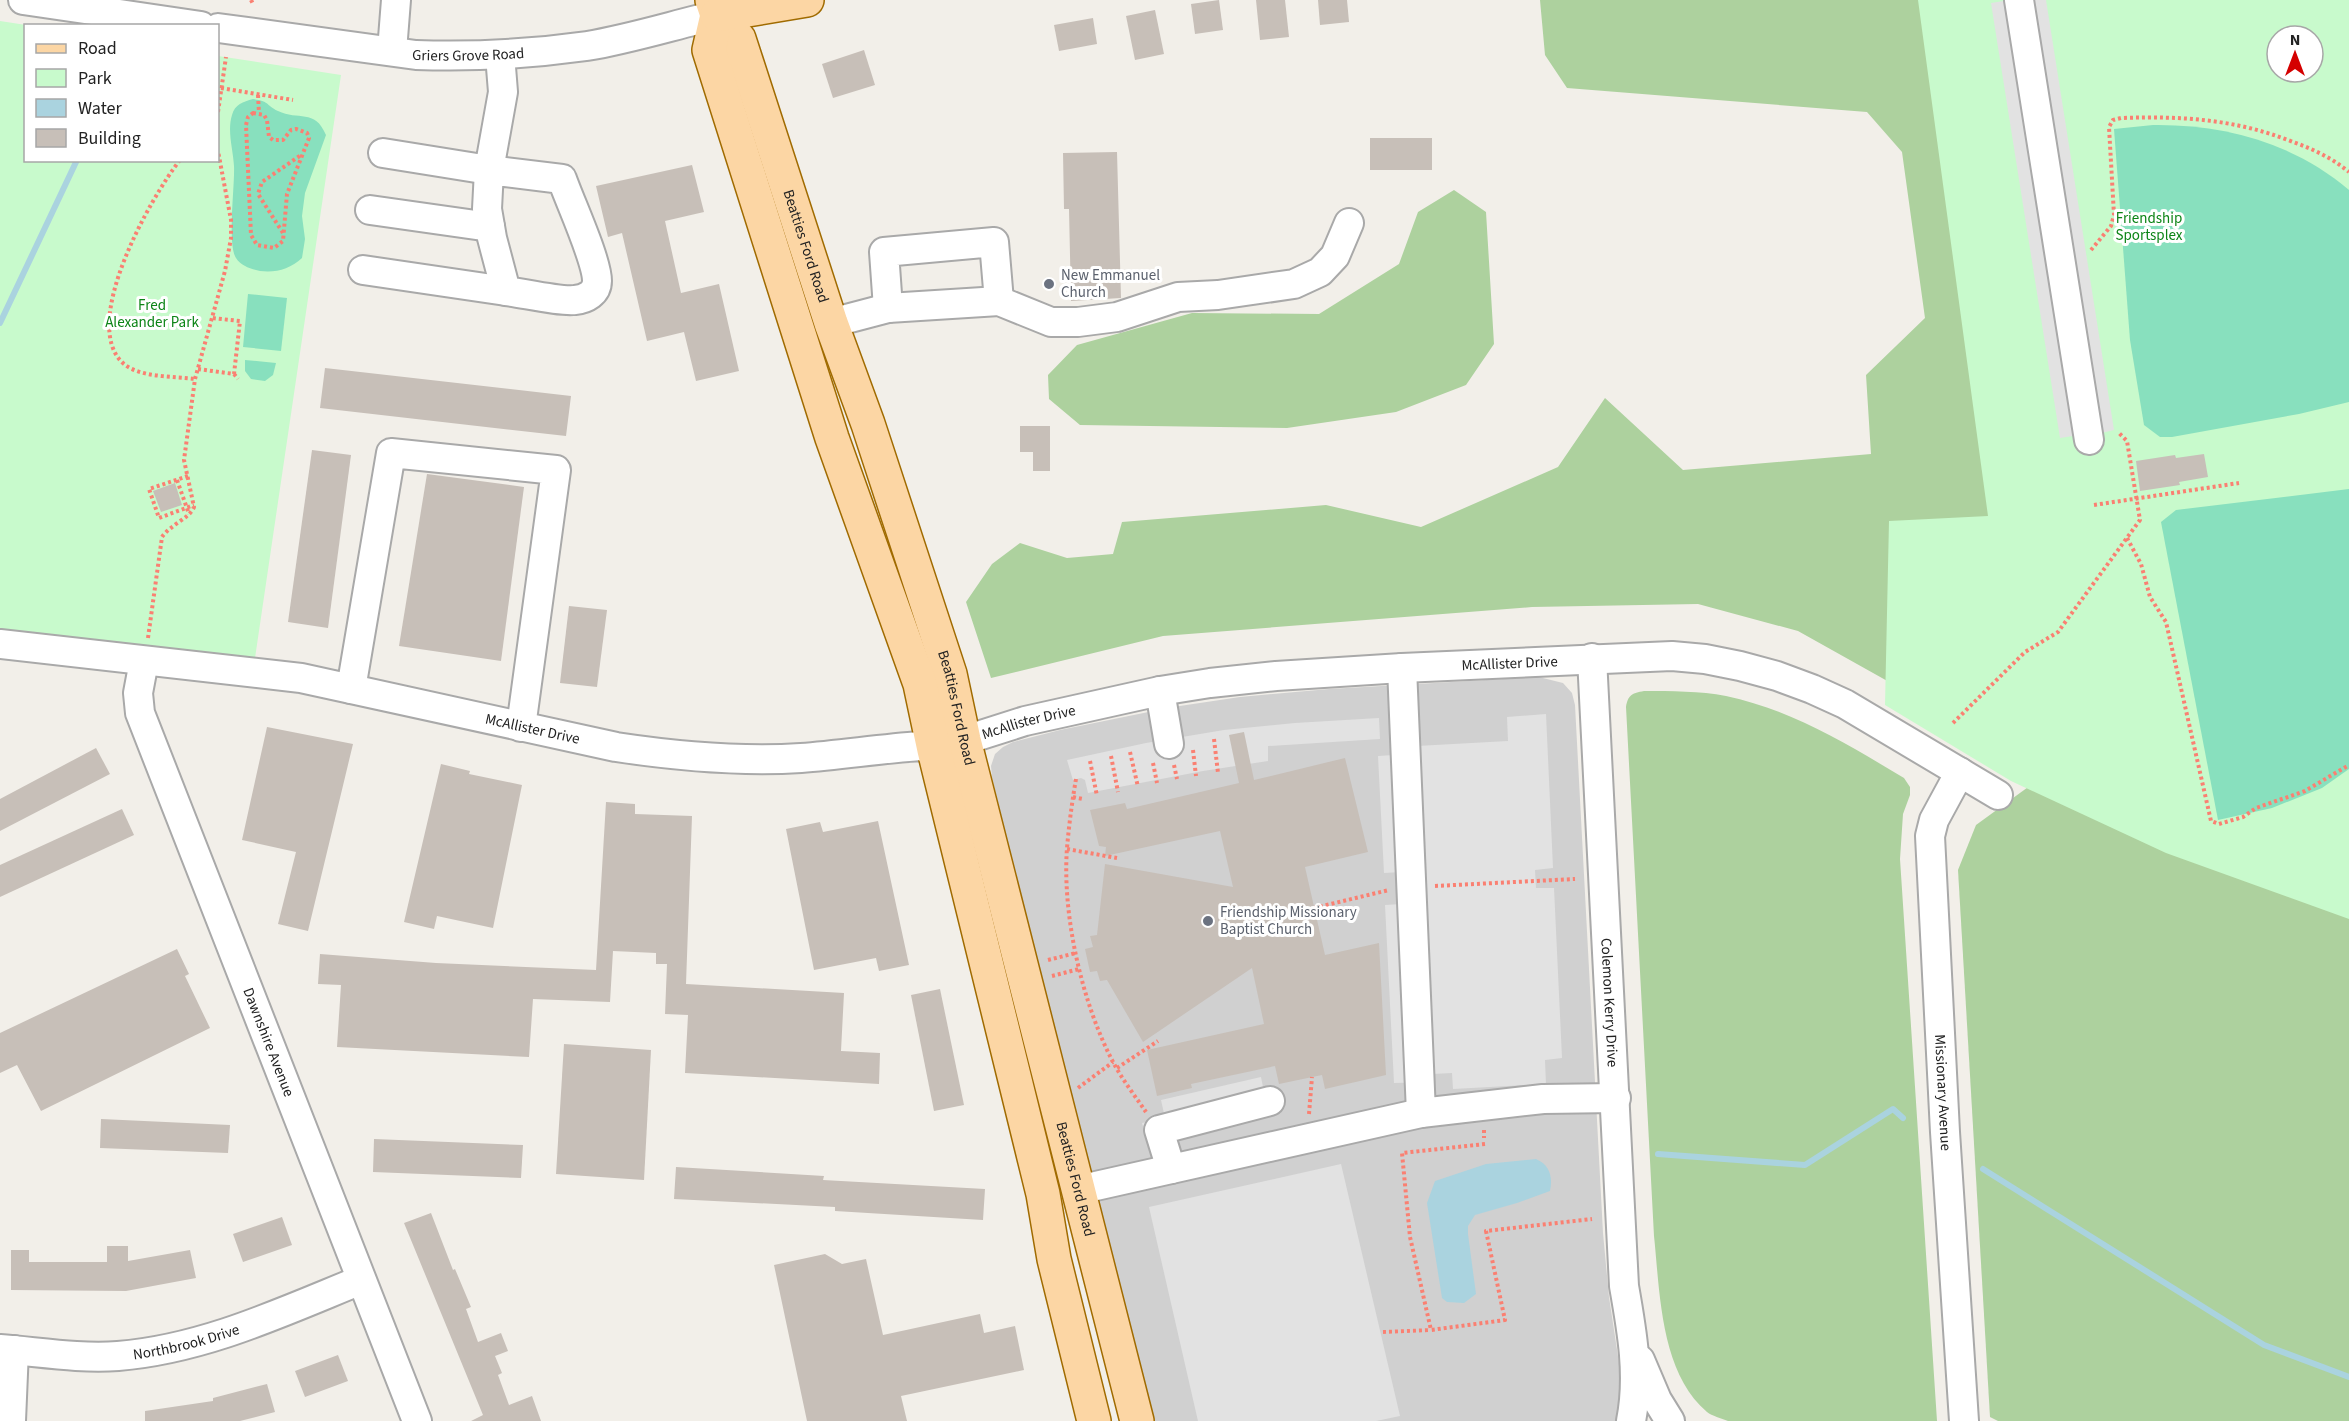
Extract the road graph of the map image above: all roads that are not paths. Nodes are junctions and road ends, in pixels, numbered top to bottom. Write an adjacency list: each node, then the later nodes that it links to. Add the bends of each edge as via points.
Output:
1 (23, 0): 6 (street)
2 (396, 0): 8 (street)
3 (807, 0): 5 (main road)
4 (2019, 0): 20 (street)
5 (715, 7): 9 (street, Griers Grove Road, via 589,45); 19 (main road, Beatties Ford Road, via 739,39); 29 (main road, Beatties Ford Road, via 709,50 832,438 920,684)
6 (187, 24)
7 (219, 28): 8 (street, Griers Grove Road)
8 (392, 51): 9 (street, Griers Grove Road)
9 (500, 55): 11 (street, via 502,99)
10 (383, 153): 11 (street)
11 (489, 170): 14 (street); 16 (street, via 562,179 597,280 588,297 574,301)
12 (370, 210): 14 (street)
13 (1350, 223): 17 (street, via 1335,256 1320,272 1294,284 1218,296 1178,297 1117,317 1078,322 1051,322)
14 (490, 227): 16 (street)
15 (363, 270): 16 (street)
16 (506, 291)
17 (999, 301): 18 (street); 18 (street, via 994,242 884,252)
18 (888, 308): 19 (street)
19 (831, 324): 29 (main road, Beatties Ford Road, via 950,674)
20 (2089, 440)
21 (0, 644): 22 (street, McAllister Drive)
22 (145, 654): 25 (street, McAllister Drive); 37 (street, Dawnshire Avenue, via 138,693 140,713)
23 (1592, 658): 24 (street, McAllister Drive); 30 (street, McAllister Drive, via 1705,659 1777,676 1845,704); 32 (street, Colemon Kerry Drive)
24 (1402, 668): 26 (street, McAllister Drive, via 1276,676); 34 (street)
25 (351, 689): 27 (street, McAllister Drive); 27 (street, via 391,453 556,470)
26 (1160, 691): 28 (street); 29 (street, McAllister Drive, via 1025,721)
27 (521, 727): 29 (street, McAllister Drive, via 616,747 712,757 800,758)
28 (1181, 742)
29 (949, 745): 36 (main road, Beatties Ford Road); 42 (main road, Beatties Ford Road, via 1054,1259)
30 (1960, 772): 31 (street, McAllister Drive); 46 (street, Missionary Avenue, via 1938,811 1930,837)
31 (1998, 795)
32 (1616, 1098): 34 (street, via 1543,1100); 38 (street, Colemon Kerry Drive, via 1624,1286)
33 (1270, 1101): 35 (street, via 1159,1130)
34 (1421, 1113): 35 (street)
35 (1171, 1168): 36 (street)
36 (1078, 1190): 43 (main road, Beatties Ford Road)
37 (361, 1280): 39 (street, Northbrook Drive, via 241,1328 161,1351 94,1356); 41 (street, Dawnshire Avenue)
38 (1634, 1347): 44 (street, Colemon Kerry Drive); 45 (street, Colemon Kerry Drive)
39 (7, 1350): 40 (street)
40 (11, 1421)
41 (417, 1421)
42 (1094, 1421)
43 (1137, 1421)
44 (1631, 1421)
45 (1670, 1421)
46 (1964, 1421)

